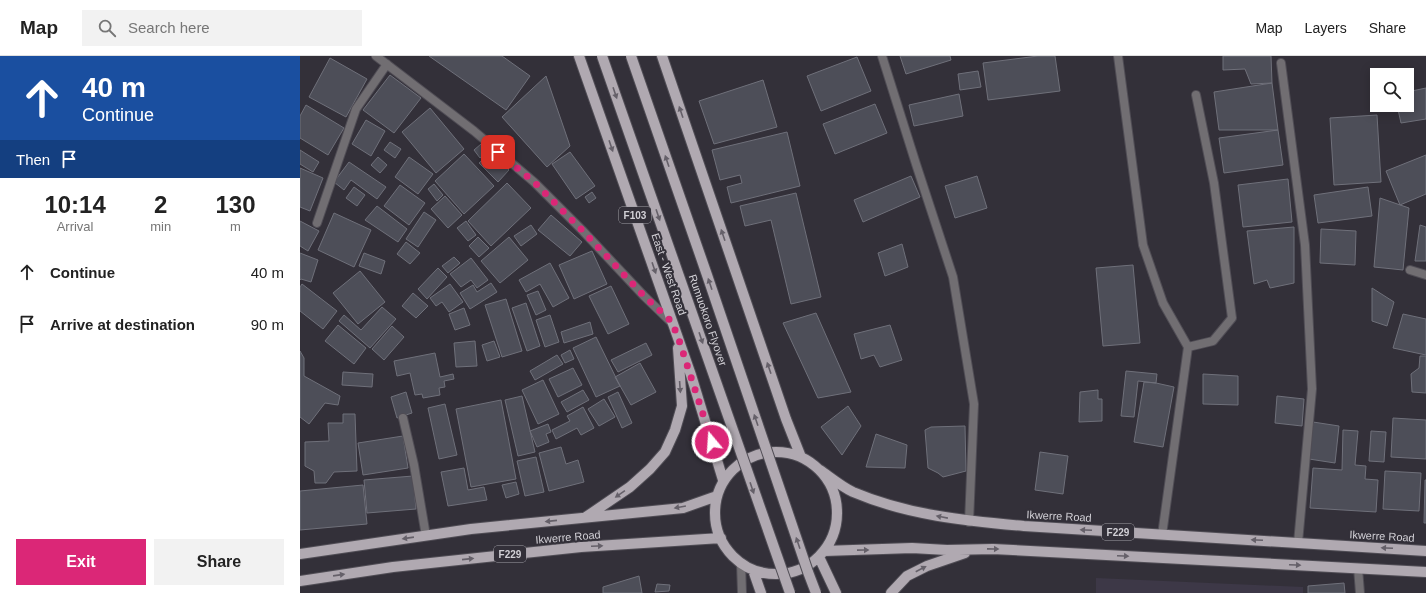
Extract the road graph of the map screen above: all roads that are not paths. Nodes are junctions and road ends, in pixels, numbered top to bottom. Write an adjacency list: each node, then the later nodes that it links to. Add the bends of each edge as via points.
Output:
1 (376, 56): 9 (street)
2 (579, 56): 14 (main road, East - West Road / F103, one-way to 14)
3 (602, 56): 38 (main road, Rumuokoro Flyover, one-way to 38, bridge)
4 (631, 56): 39 (main road, Rumuokoro Flyover, one-way to 4, bridge)
5 (662, 56): 17 (main road, one-way to 5)
6 (882, 56): 22 (street, via 953,277 974,404)
7 (1118, 56): 15 (street, via 1143,245 1163,303)
8 (1281, 63): 26 (street, via 1305,245 1312,389)
9 (387, 64): 11 (street, via 356,109); 14 (street, via 474,131 534,182 670,320)
10 (1196, 95): 15 (street, via 1214,183 1232,318 1213,341)
11 (317, 223)
12 (1410, 270): 13 (street)
13 (1426, 275)
14 (677, 334): 19 (main road, East - West Road / F103); 21 (main road, one-way to 21, via 682,406 665,452 630,487)
15 (1188, 347): 23 (street)
16 (403, 418): 24 (street, via 417,479)
17 (801, 457): 18 (main road); 19 (main road, via 778,452 755,455 740,464)
18 (820, 470): 22 (main road, Ikwerre Road / F229, one-way to 18, via 889,504 852,491); 30 (main road, via 830,485 836,501 837,519 833,536)
19 (723, 480): 20 (main road)
20 (717, 496): 21 (main road, Ikwerre Road, one-way to 21, via 683,508); 25 (main road, via 715,518)
21 (586, 518): 24 (main road, Ikwerre Road, one-way to 24)
22 (969, 522): 23 (main road, Ikwerre Road / F229, one-way to 22)
23 (1162, 535): 26 (main road, Ikwerre Road / F229, one-way to 23)
24 (426, 536): 29 (main road, Ikwerre Road, one-way to 29)
25 (721, 538): 31 (main road, via 730,553); 35 (main road, Ikwerre Road / F229, one-way to 25, via 392,567 581,547)
26 (1298, 543): 28 (main road, Ikwerre Road / F229, one-way to 26)
27 (976, 549): 30 (main road, F229, one-way to 27, via 912,548); 32 (main road, F229, one-way to 32); 41 (main road, one-way to 27, via 907,576 927,566)
28 (1426, 551)
29 (300, 554)
30 (822, 554): 33 (main road, via 805,567 788,573 767,574); 40 (main road)
31 (741, 563): 33 (main road); 36 (street)
32 (1358, 568): 34 (main road, F229); 42 (street)
33 (753, 570): 37 (main road)
34 (1426, 572)
35 (300, 581)
36 (742, 593)
37 (761, 593)
38 (790, 593)
39 (816, 593)
40 (836, 593)
41 (890, 593)
42 (1360, 593)

